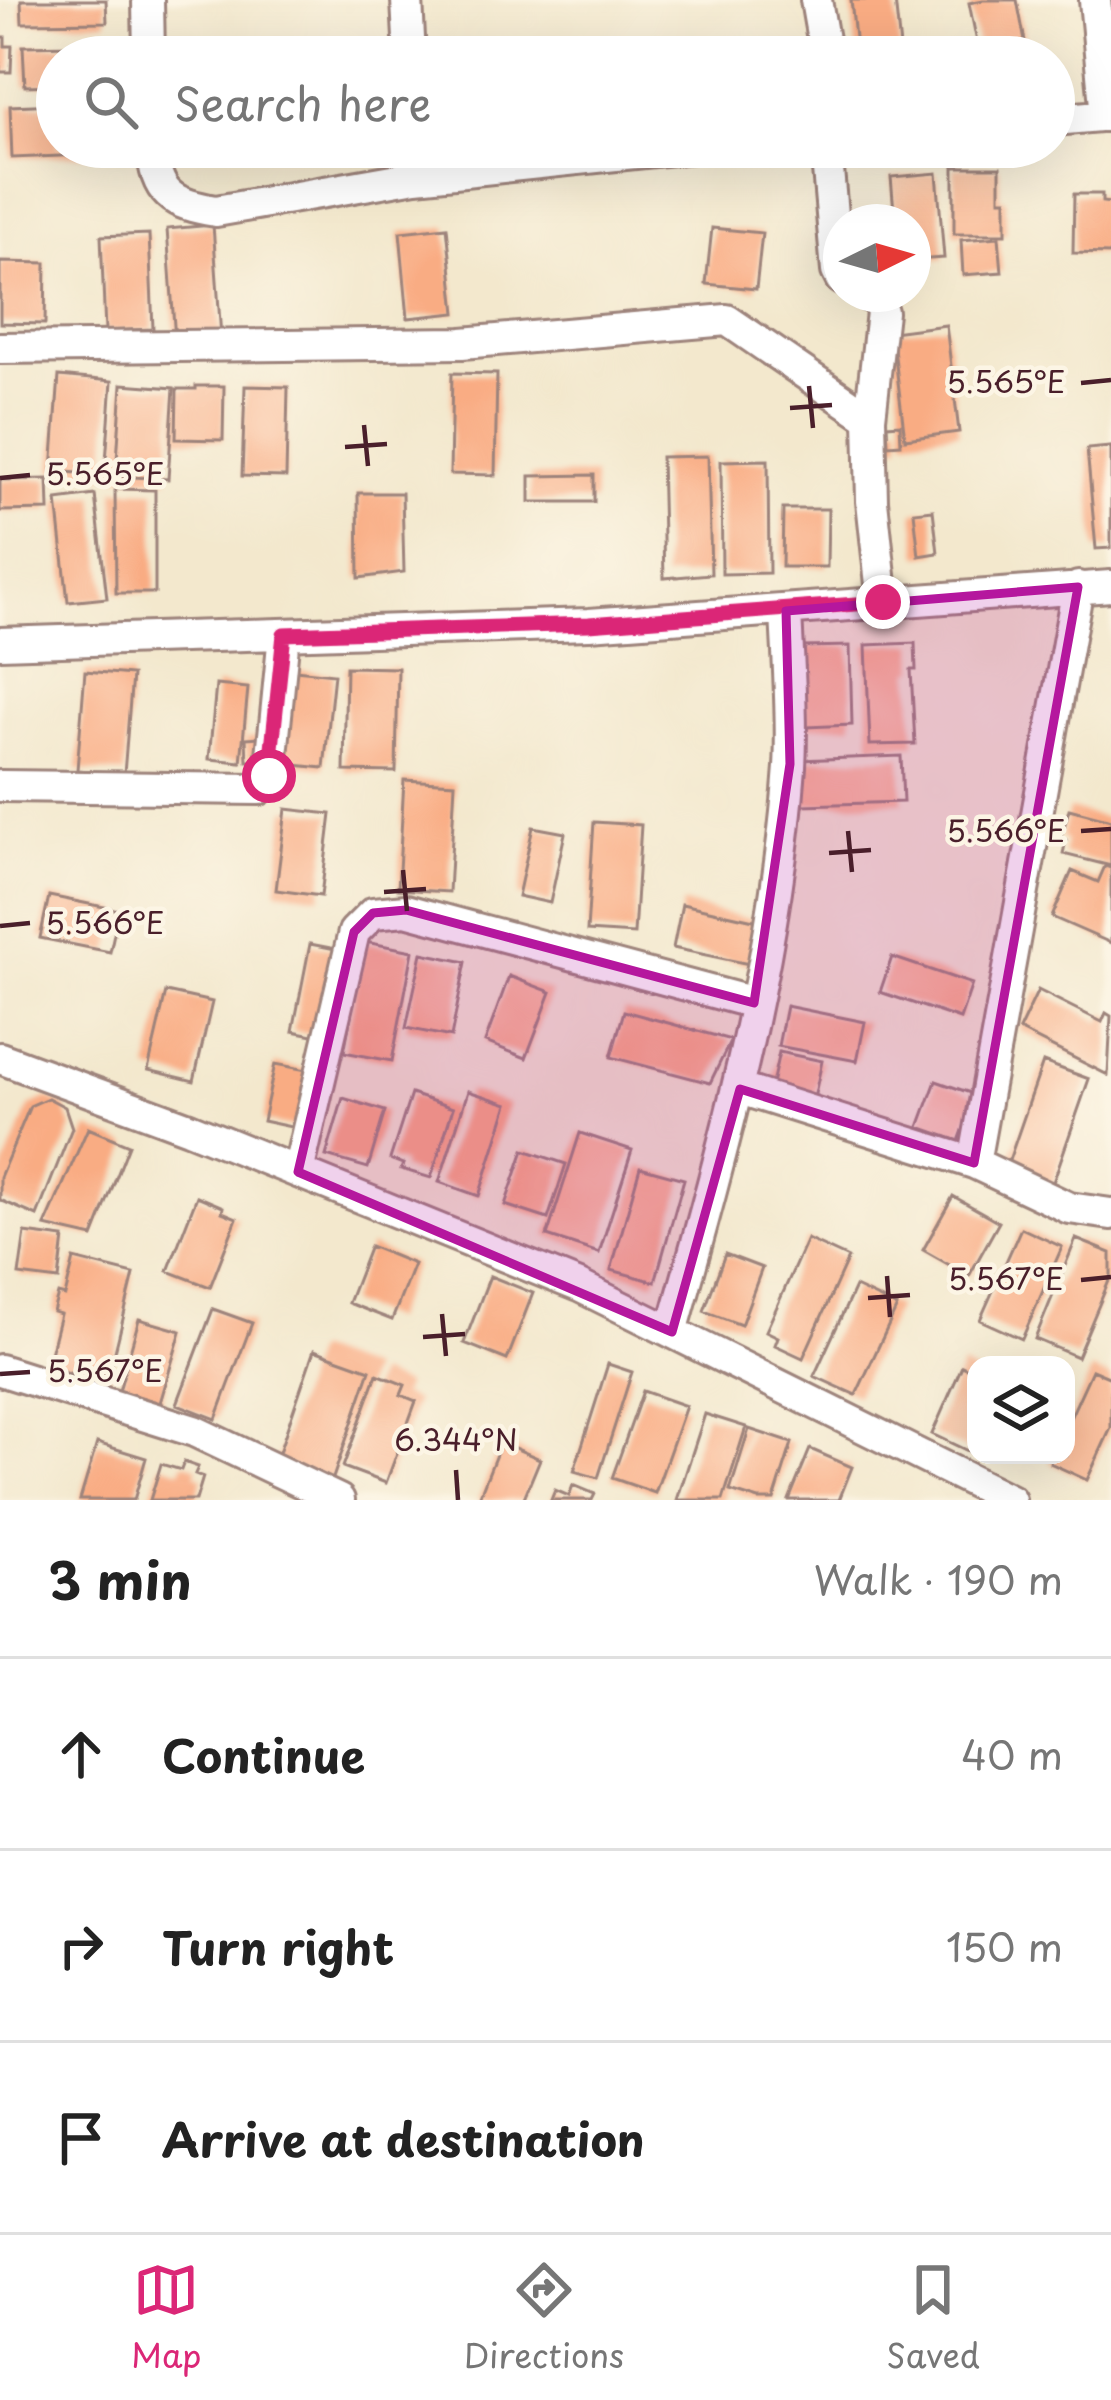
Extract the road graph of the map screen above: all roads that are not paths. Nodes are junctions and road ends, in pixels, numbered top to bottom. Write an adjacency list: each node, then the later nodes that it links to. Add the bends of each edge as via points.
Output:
1 (148, 0): 5 (street)
2 (407, 0): 6 (street)
3 (816, 0): 7 (street)
4 (1095, 0): 8 (street)
5 (149, 36)
6 (409, 36)
7 (822, 36)
8 (1108, 116): 9 (street)
9 (1075, 118)
10 (154, 168): 11 (street, via 170,196 216,211)
11 (391, 168)
12 (828, 168): 13 (street)
13 (831, 204)
14 (882, 312): 16 (street)
15 (0, 348): 16 (street, via 462,343 728,320)
16 (870, 418): 19 (street)
17 (1111, 586): 18 (street)
18 (1078, 587): 19 (street); 27 (street)
19 (883, 602): 20 (street)
20 (787, 610): 21 (street); 24 (street, via 790,764)
21 (284, 634): 22 (street); 23 (street, via 269,776 259,789)
22 (0, 644)
23 (0, 786)
24 (754, 1003): 26 (street); 28 (street, via 406,910 373,913 354,932)
25 (0, 1058): 28 (street)
26 (740, 1089): 27 (street); 30 (street)
27 (974, 1162): 29 (street, via 1069,1208)
28 (298, 1172): 30 (street, via 579,1286)
29 (1111, 1214)
30 (672, 1333): 33 (street)
31 (0, 1370): 32 (street, via 194,1431)
32 (339, 1500)
33 (1010, 1500)

